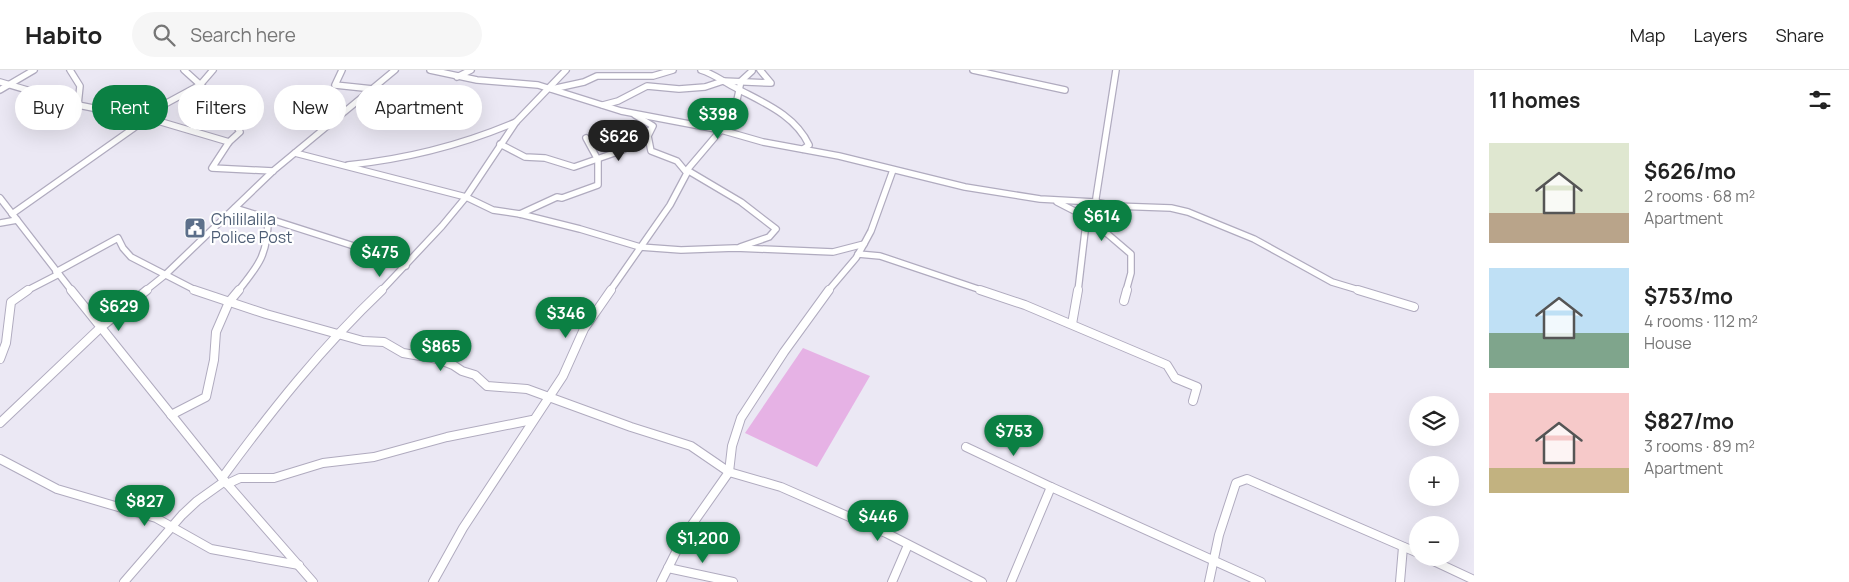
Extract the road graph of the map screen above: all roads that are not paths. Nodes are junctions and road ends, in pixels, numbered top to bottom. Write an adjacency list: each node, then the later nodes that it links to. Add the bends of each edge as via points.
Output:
1 (34, 70): 20 (street)
2 (70, 70): 21 (street)
3 (184, 70): 22 (street)
4 (213, 70): 22 (street)
5 (342, 70): 25 (street, via 335,85)
6 (394, 70): 23 (street)
7 (430, 70): 16 (street)
8 (472, 70): 16 (street)
9 (566, 70): 26 (street)
10 (673, 70): 26 (street, via 660,75 597,76)
11 (701, 70): 17 (street)
12 (760, 70): 18 (street, via 771,83)
13 (973, 70): 29 (street)
14 (1116, 70): 52 (street)
15 (752, 72): 18 (street)
16 (457, 77): 26 (street)
17 (723, 81): 18 (street); 28 (street); 31 (street, via 696,88 647,86)
18 (741, 81): 28 (street)
19 (0, 82): 20 (street)
20 (9, 85): 24 (street); 27 (street)
21 (79, 85)
22 (200, 85)
23 (377, 85)
24 (15, 87)
25 (356, 87)
26 (550, 89): 31 (street); 33 (street)
27 (0, 90)
28 (738, 90): 38 (street, via 734,114); 42 (street, via 791,120 807,137 809,145)
29 (1065, 90)
30 (356, 102): 43 (street)
31 (603, 105): 32 (street)
32 (632, 114): 35 (street, via 651,125); 38 (street)
33 (516, 122): 41 (street); 45 (street, via 437,149 386,161)
34 (168, 124): 40 (street)
35 (652, 129): 44 (street, via 623,150); 46 (street, via 648,136 651,152 678,162)
36 (131, 130): 54 (street)
37 (238, 130): 40 (street, via 238,136)
38 (721, 130): 42 (street); 46 (street)
39 (586, 138): 44 (street)
40 (229, 142): 48 (street, via 212,168)
41 (500, 144): 44 (street, via 525,157 545,158 571,167); 50 (street)
42 (803, 149): 47 (street)
43 (295, 153): 45 (street); 48 (street)
44 (597, 158): 55 (street, via 600,170 598,185 557,197)
45 (342, 166): 50 (street)
46 (687, 170): 61 (street, via 680,190); 62 (street, via 741,202 776,228 769,237)
47 (893, 170): 51 (street, via 965,187); 60 (street)
48 (274, 171): 53 (street)
49 (0, 198): 54 (street)
50 (466, 198): 55 (street, via 493,210); 64 (street)
51 (1052, 200): 52 (street); 56 (street)
52 (1095, 202): 56 (street, via 1096,209); 69 (street, via 1188,212 1254,238 1332,282)
53 (236, 208): 57 (street); 66 (street)
54 (12, 214): 58 (street)
55 (520, 214): 61 (street)
56 (1090, 218): 67 (street, via 1131,254 1131,273); 70 (street, via 1084,233)
57 (268, 219): 64 (street, via 379,254); 68 (street, via 268,237 260,264)
58 (17, 220): 59 (street); 65 (street)
59 (1, 224)
60 (864, 244): 62 (street, via 833,252); 63 (street)
61 (640, 247): 62 (street, via 681,250); 74 (street, via 584,329 563,376)
62 (735, 248)
63 (858, 254): 70 (street, via 880,256 912,266); 81 (street, via 827,292 740,418)
64 (406, 266): 72 (street)
65 (58, 273): 66 (street, via 118,238 131,257); 71 (street); 73 (street, via 11,302 6,343)
66 (165, 274): 68 (street, via 190,289); 71 (street)
67 (1124, 300)
68 (229, 302): 72 (street); 76 (street, via 216,332 206,397)
69 (1414, 307)
70 (1072, 324): 75 (street, via 1167,365 1175,378 1197,387)
71 (100, 328): 76 (street); 78 (street)
72 (338, 333): 74 (street, via 363,341 384,342 403,353 438,359 475,375 487,386 527,389); 82 (street, via 262,424)
73 (0, 359)
74 (548, 397): 77 (street); 81 (street, via 691,446)
75 (1193, 401)
76 (171, 414): 82 (street)
77 (532, 420): 82 (street, via 438,439 374,457 323,463 274,478); 95 (street, via 463,528)
78 (0, 423)
79 (966, 446): 83 (street)
80 (0, 460): 84 (street, via 57,489 132,510)
81 (729, 472): 85 (street, via 781,487); 91 (street, via 684,536)
82 (224, 481): 84 (street, via 197,501); 89 (street)
83 (1051, 487): 88 (street); 100 (street)
84 (173, 526): 89 (street, via 211,549); 93 (street)
85 (908, 545): 98 (street); 99 (street)
86 (1403, 547): 87 (street); 88 (street, via 1247,479 1236,483); 103 (street)
87 (1409, 549)
88 (1214, 562): 101 (street); 102 (street)
89 (299, 564): 94 (street)
90 (1444, 566): 92 (street)
91 (668, 568): 96 (street); 97 (street)
92 (1474, 580)
93 (124, 582)
94 (313, 582)
95 (433, 582)
96 (661, 582)
97 (733, 582)
98 (892, 582)
99 (982, 582)
100 (1011, 582)
101 (1209, 582)
102 (1260, 582)
103 (1400, 582)

